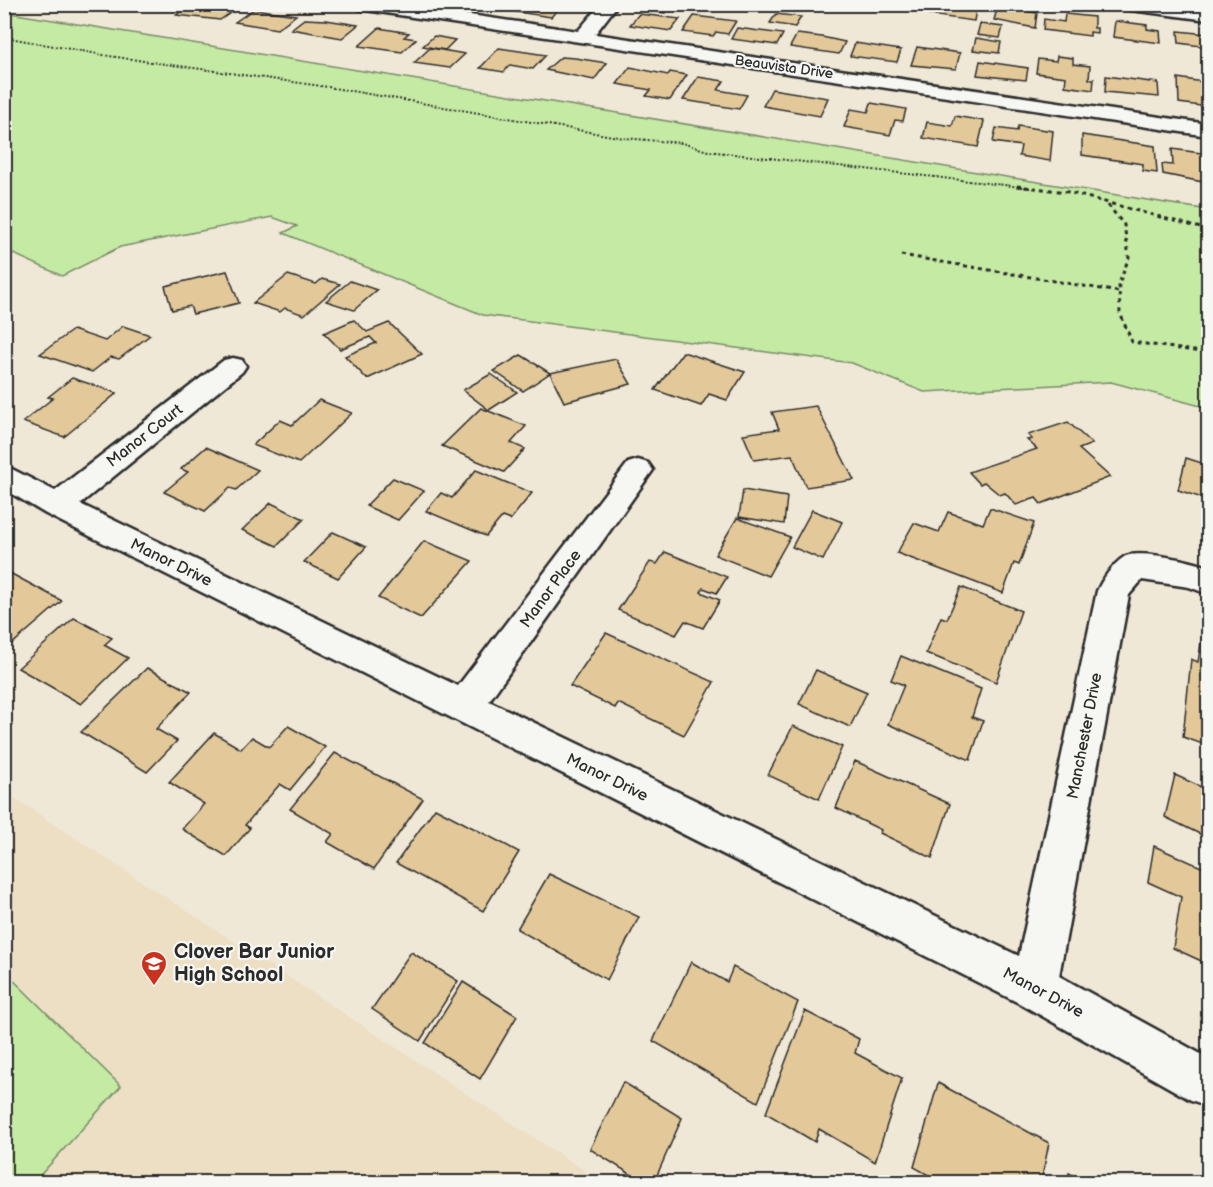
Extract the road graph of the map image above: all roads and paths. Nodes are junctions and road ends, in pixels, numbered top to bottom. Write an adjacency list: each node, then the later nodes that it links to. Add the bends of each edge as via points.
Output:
1 (359, 4): 6 (street, Beauvista Drive)
2 (610, 4): 6 (street)
3 (1123, 4): 4 (street)
4 (1209, 15)
5 (4, 37): 8 (path, via 624,138 682,143 708,151 1068,192)
6 (583, 37): 7 (street, Beauvista Drive)
7 (1209, 130)
8 (1108, 204): 9 (path); 11 (path, via 1124,225 1129,257)
9 (1209, 230)
10 (901, 255): 11 (path)
11 (1119, 292): 12 (path, via 1120,313 1132,342)
12 (1209, 353)
13 (233, 366): 16 (street, Manor Court)
14 (638, 470): 18 (street, Manor Place)
15 (4, 475): 16 (street, Manor Drive)
16 (57, 506): 18 (street, Manor Drive)
17 (1209, 581): 19 (street, Manchester Drive, via 1135,566 1113,591)
18 (463, 708): 19 (street, Manor Drive)
19 (1035, 987): 20 (street, Manor Drive)
20 (1209, 1083)

